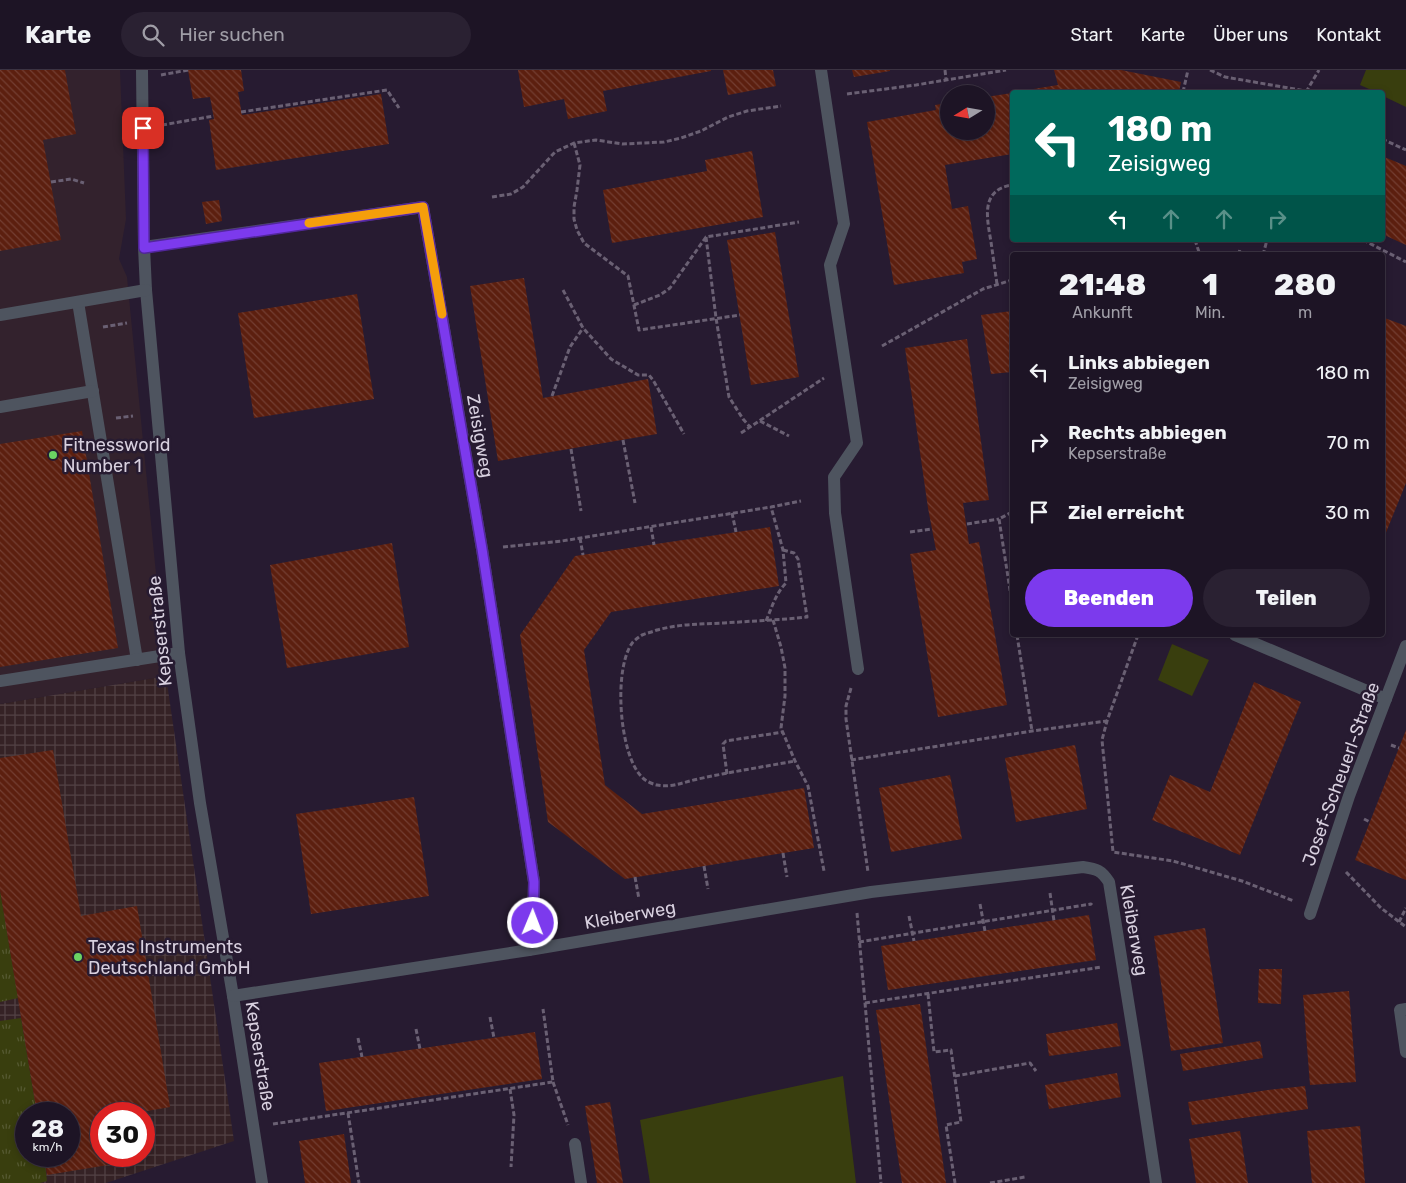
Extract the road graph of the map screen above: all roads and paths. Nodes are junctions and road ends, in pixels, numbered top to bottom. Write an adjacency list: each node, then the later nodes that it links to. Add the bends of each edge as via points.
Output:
1 (142, 70): 31 (street, Kepserstraße)
2 (188, 70): 10 (path)
3 (821, 70): 83 (street, via 844,224 830,265 857,443 834,477 835,513)
4 (945, 70): 11 (path)
5 (1006, 70): 11 (path)
6 (1188, 70): 12 (path)
7 (1210, 70): 9 (path)
8 (1319, 70): 14 (path)
9 (1216, 71): 13 (path, via 1225,77)
10 (156, 76)
11 (946, 79): 15 (path)
12 (1183, 90)
13 (1295, 90)
14 (1307, 90)
15 (847, 94)
16 (781, 106): 22 (path, via 747,111 682,138 664,142 622,144 596,140)
17 (399, 108): 18 (path, via 387,90)
18 (241, 112)
19 (214, 116): 20 (path)
20 (156, 126)
21 (1385, 141): 23 (path)
22 (574, 143): 27 (path, via 556,152 523,187 511,194); 40 (path, via 580,165 574,208 577,230 584,243 628,276)
23 (1406, 150)
24 (51, 182): 25 (path, via 71,179)
25 (84, 183)
26 (1010, 185): 36 (path, via 993,194 988,204)
27 (492, 197)
28 (799, 222): 29 (path)
29 (706, 237): 40 (path, via 670,288); 43 (path)
30 (1367, 242): 34 (path)
31 (144, 248): 37 (street, Kepserstraße); 71 (street, Zeisigweg, via 423,207)
32 (1240, 248): 33 (path)
33 (1239, 252)
34 (1406, 262)
35 (1010, 281): 36 (path)
36 (997, 284): 45 (path, via 958,302)
37 (146, 290): 39 (street); 81 (street, Kepserstraße)
38 (563, 290): 44 (path)
39 (78, 302): 41 (street); 47 (street)
40 (634, 305): 43 (path, via 640,330)
41 (0, 315)
42 (740, 315): 43 (path)
43 (716, 318): 51 (path, via 729,397)
44 (584, 328): 48 (path, via 570,347); 53 (path, via 611,359 653,380)
45 (882, 346)
46 (824, 378): 50 (path)
47 (93, 391): 49 (street); 82 (street)
48 (552, 396)
49 (0, 407)
50 (759, 421): 51 (path); 54 (path)
51 (750, 427): 52 (path)
52 (741, 433)
53 (684, 434)
54 (789, 436)
55 (623, 440): 58 (path)
56 (571, 449): 60 (path)
57 (801, 501): 59 (path)
58 (635, 503)
59 (771, 507): 62 (path); 72 (path)
60 (581, 511)
61 (1010, 513): 63 (path)
62 (732, 514): 65 (path); 67 (path)
63 (999, 519): 64 (path); 74 (path)
64 (967, 524)
65 (651, 526): 69 (path); 70 (path)
66 (932, 529): 68 (path)
67 (736, 532)
68 (910, 532)
69 (580, 538): 71 (path); 73 (path)
70 (654, 544)
71 (482, 549): 121 (street, Zeisigweg, via 534,882)
72 (783, 550): 75 (path, via 786,583 780,588); 76 (path, via 794,552 798,559 807,617)
73 (582, 555)
74 (1010, 590)
75 (766, 620): 76 (path); 93 (path, via 666,628 644,634 628,650 620,691 622,715 628,748 641,777 650,783 671,786)
76 (773, 620): 88 (path, via 785,668)
77 (1018, 637): 87 (path)
78 (1137, 637): 86 (path)
79 (1240, 637): 85 (street)
80 (1406, 646): 85 (street, Josef-Scheuerl-Straße)
81 (179, 653): 82 (street); 124 (street, Kepserstraße, via 200,803)
82 (137, 660): 84 (street)
83 (858, 669): 91 (path, via 846,706)
84 (0, 681)
85 (1386, 699): 97 (street, Josef-Scheuerl-Straße)
86 (1106, 720): 87 (path); 111 (path, via 1102,740 1113,852 1173,861 1242,881)
87 (1032, 731): 91 (path)
88 (783, 732): 92 (path); 93 (path, via 726,741 723,744)
89 (1391, 745): 90 (path)
90 (1399, 748)
91 (851, 760): 103 (path)
92 (795, 761): 93 (path); 99 (path, via 808,786)
93 (727, 774)
94 (1364, 819): 95 (path)
95 (1370, 822)
96 (783, 853): 101 (path)
97 (1329, 856): 111 (street, Josef-Scheuerl-Straße); 115 (path)
98 (704, 866): 102 (path)
99 (824, 871)
100 (635, 877): 106 (path)
101 (787, 877)
102 (708, 889)
103 (871, 892): 105 (street, Kleiberweg); 122 (street, Kleiberweg, via 1095,868 1109,882)
104 (1050, 893): 110 (path)
105 (855, 895): 120 (path); 121 (street, Kleiberweg)
106 (639, 899)
107 (980, 904): 113 (path)
108 (1091, 904): 110 (path)
109 (1406, 908): 115 (path)
110 (1052, 910): 113 (path); 114 (path)
111 (1311, 911)
112 (910, 916): 118 (path)
113 (983, 921): 117 (path); 118 (path)
114 (1054, 921)
115 (1399, 922): 116 (path)
116 (1406, 927)
117 (985, 931)
118 (912, 933): 119 (path); 120 (path)
119 (914, 941)
120 (860, 942): 125 (path)
121 (529, 950): 124 (street, Kleiberweg)
122 (1122, 965): 123 (path); 150 (street, Kleiberweg)
123 (928, 994): 125 (path); 136 (path, via 934,1052 951,1050)
124 (233, 996): 144 (street, Kepserstraße)
125 (865, 1004): 147 (path)
126 (543, 1009): 137 (path)
127 (1406, 1009): 133 (street, via 1400,1010)
128 (490, 1017): 131 (path)
129 (416, 1029): 132 (path)
130 (358, 1038): 134 (path)
131 (494, 1038)
132 (420, 1049)
133 (1406, 1052)
134 (362, 1057)
135 (1036, 1071): 136 (path, via 1030,1063)
136 (955, 1076): 148 (path, via 961,1122 946,1125)
137 (553, 1082): 138 (path); 141 (path)
138 (510, 1089): 139 (path); 142 (path, via 514,1115)
139 (348, 1113): 140 (path); 145 (path)
140 (270, 1124)
141 (575, 1144): 146 (street)
142 (511, 1167)
143 (1025, 1177): 149 (path)
144 (262, 1183)
145 (359, 1183)
146 (580, 1183)
147 (882, 1183)
148 (955, 1183)
149 (990, 1183)
150 (1156, 1183)

